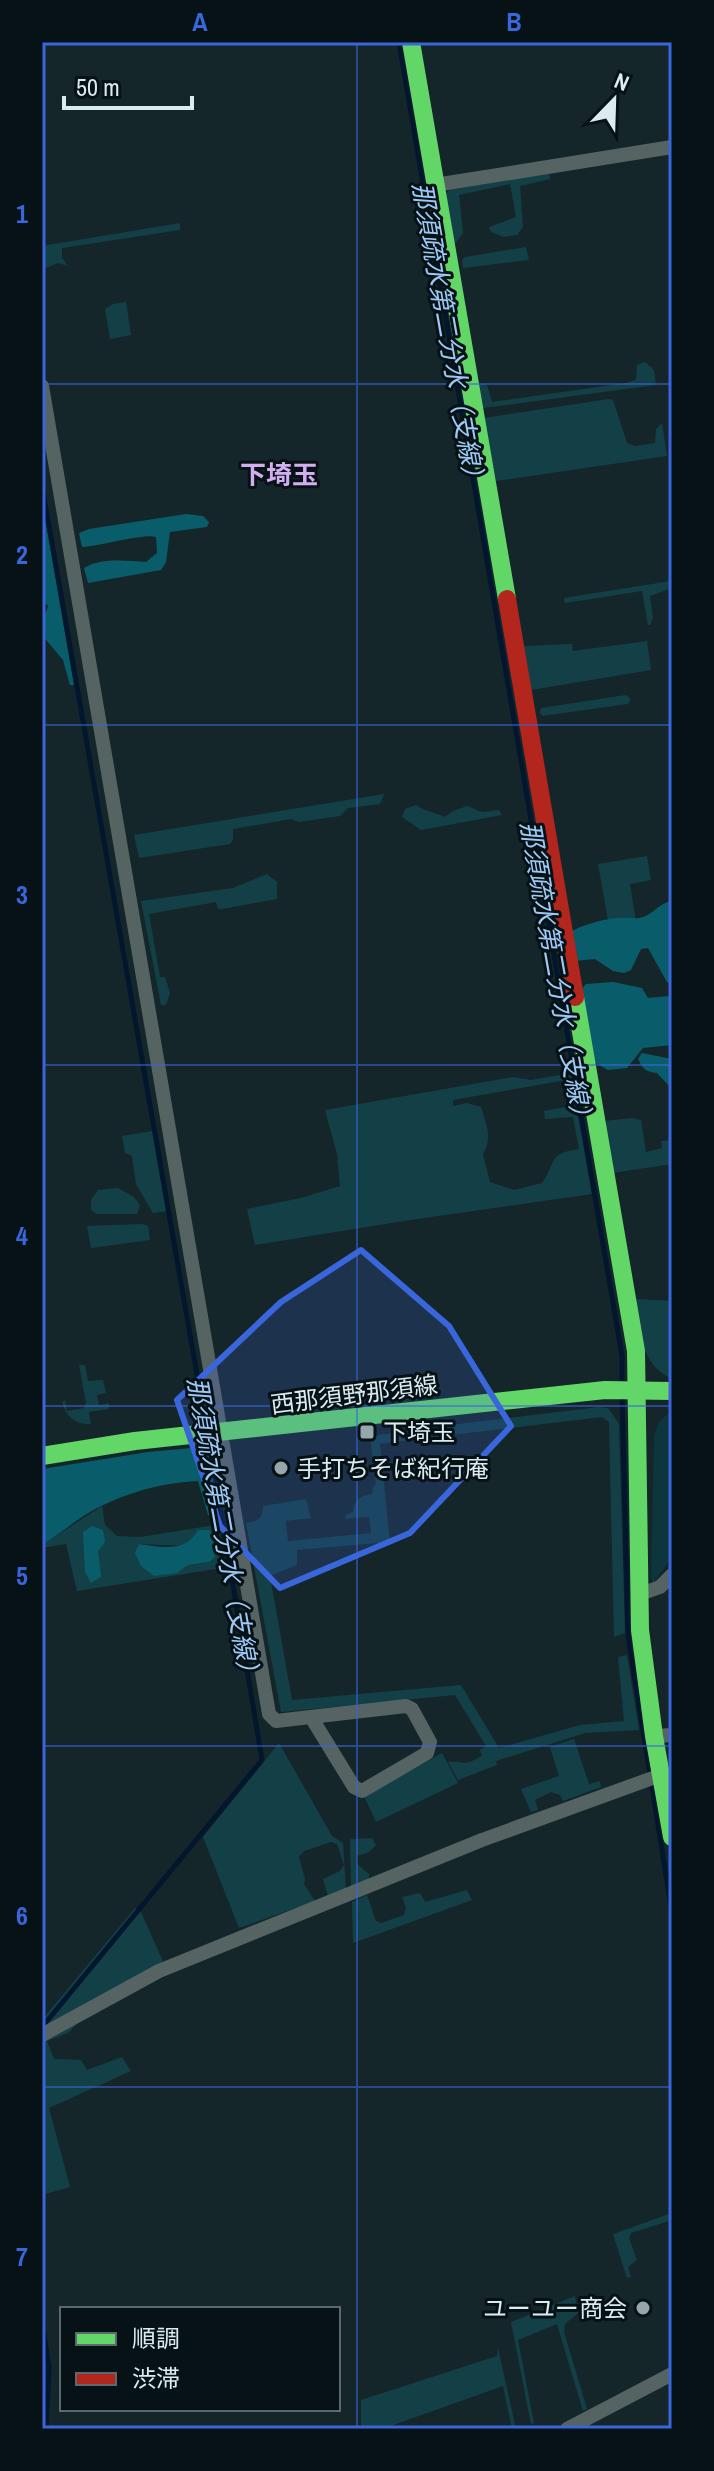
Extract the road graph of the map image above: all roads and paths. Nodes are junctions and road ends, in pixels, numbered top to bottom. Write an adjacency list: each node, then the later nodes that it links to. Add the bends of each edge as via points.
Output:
1 (411, 42): 3 (street)
2 (672, 147): 3 (street)
3 (435, 185): 5 (street)
4 (42, 386): 7 (street)
5 (639, 1389): 6 (street, 西那須野那須線); 7 (street, 西那須野那須線); 10 (street)
6 (672, 1391)
7 (221, 1434): 8 (street, 西那須野那須線); 11 (street, via 269,1714 276,1721)
8 (42, 1456)
9 (672, 1575): 10 (street, via 660,1587)
10 (640, 1594): 12 (street, via 640,1630)
11 (311, 1717): 11 (street, via 354,1787 362,1791 427,1753 430,1742 406,1706)
12 (663, 1735): 13 (street)
13 (661, 1775): 14 (street); 15 (street, via 482,1840 159,1971)
14 (672, 1837)
15 (42, 2035)
16 (672, 2374): 17 (street)
17 (567, 2429)

